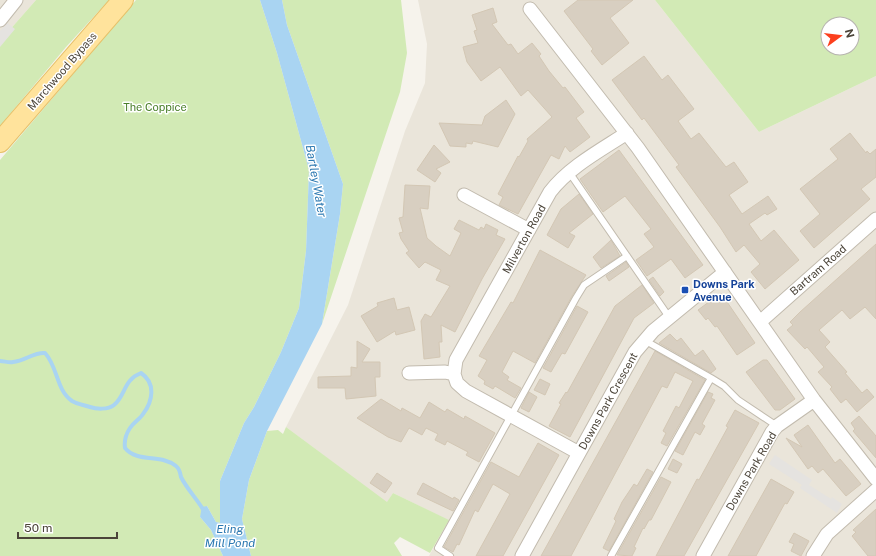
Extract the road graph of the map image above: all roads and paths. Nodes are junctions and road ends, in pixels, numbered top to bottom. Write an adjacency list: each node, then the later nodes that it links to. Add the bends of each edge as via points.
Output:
1 (16, 0): 4 (street)
2 (123, 0): 6 (main road, Marchwood Bypass)
3 (530, 8): 5 (street)
4 (0, 20)
5 (627, 133): 7 (street, Milverton Road); 12 (street)
6 (0, 142)
7 (569, 172): 10 (street, Milverton Road, via 557,182); 11 (lane)
8 (464, 194): 10 (street)
9 (876, 219): 14 (street, Bartram Road)
10 (528, 230): 17 (street, Milverton Road, via 456,360)
11 (627, 256): 13 (lane); 20 (lane, via 584,285)
12 (725, 272): 13 (street, Downs Park Crescent); 14 (street)
13 (669, 317): 15 (street, Downs Park Crescent)
14 (760, 322): 19 (street)
15 (644, 340): 18 (lane); 22 (street, Downs Park Crescent)
16 (409, 373): 17 (street)
17 (454, 374): 20 (street, via 460,387)
18 (712, 378): 21 (lane, via 738,400); 27 (lane)
19 (814, 400): 21 (street, Downs Park Road); 23 (street)
20 (510, 416): 22 (street); 25 (lane, via 438,548)
21 (777, 426): 28 (street, Downs Park Road, via 769,436)
22 (579, 453): 26 (street, Downs Park Crescent)
23 (876, 480)
24 (876, 490): 29 (street, via 827,534)
25 (450, 556)
26 (522, 556)
27 (611, 556)
28 (703, 556)
29 (814, 556)

